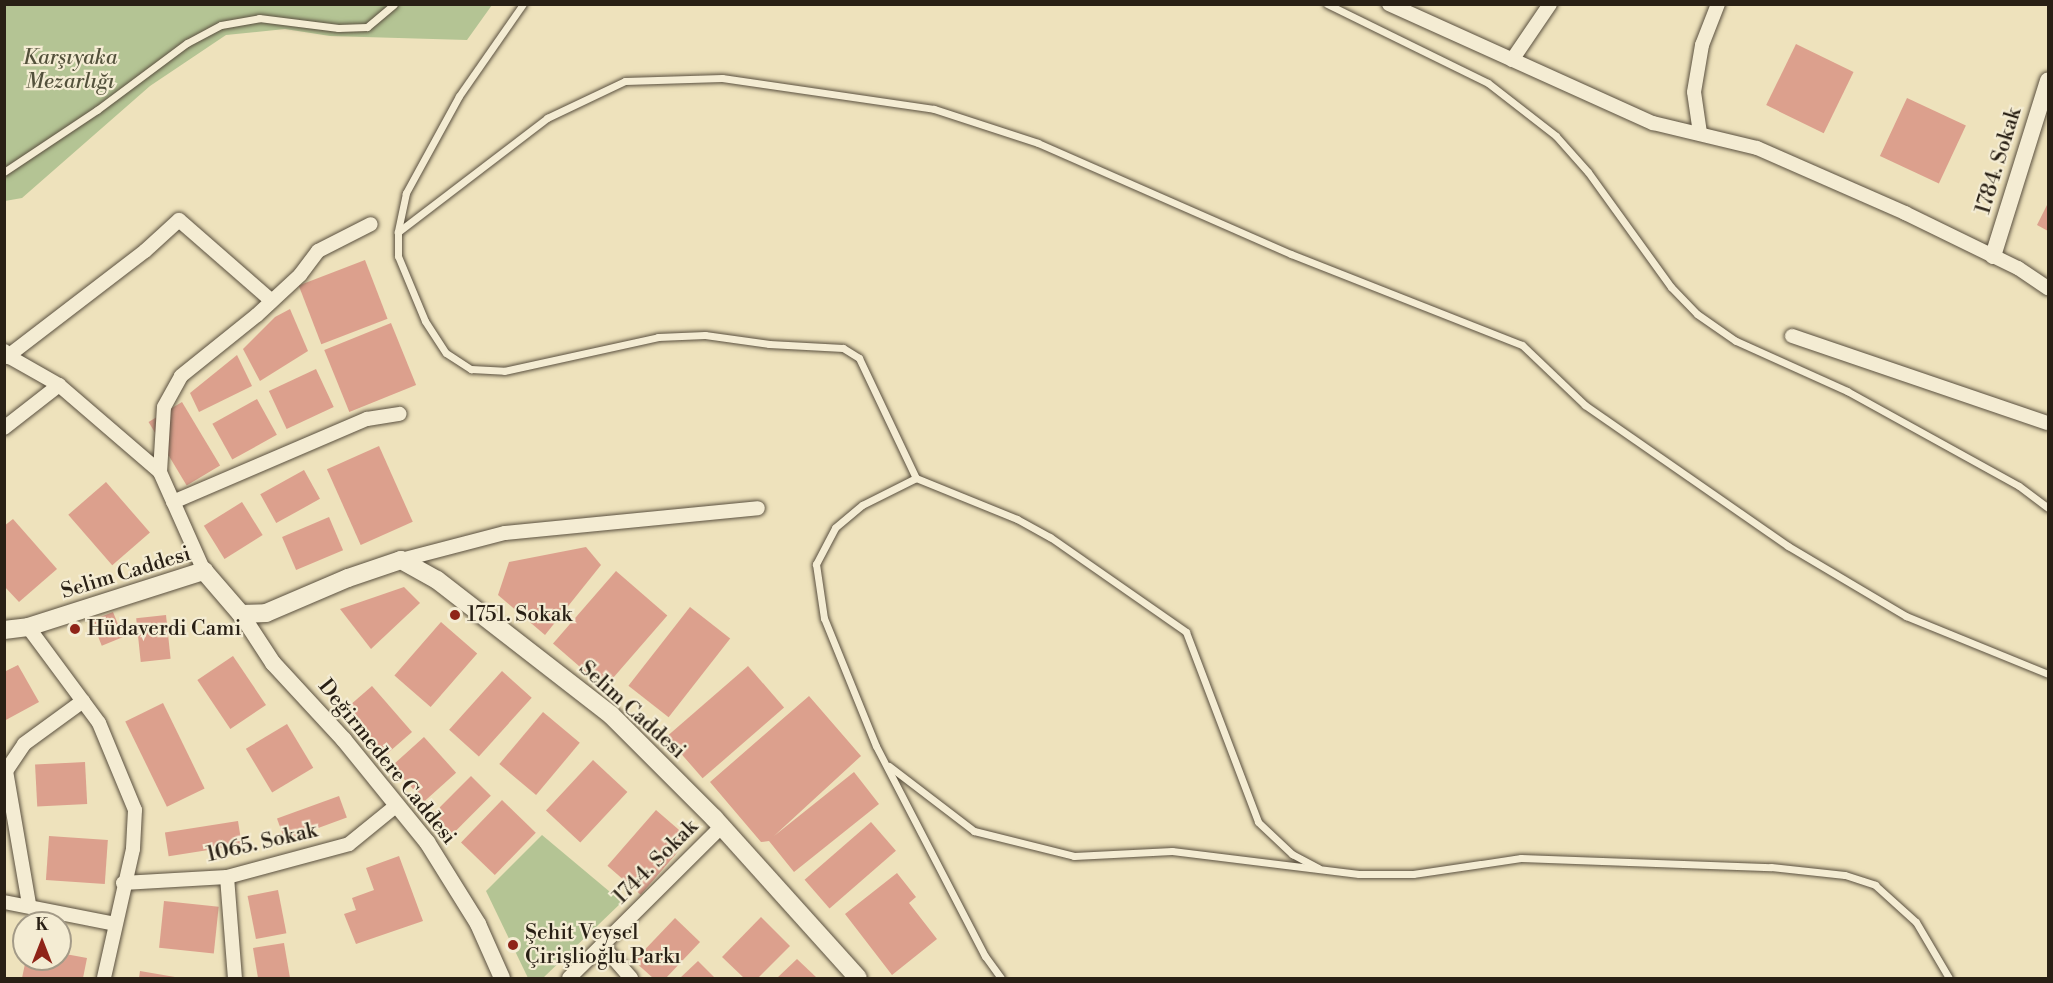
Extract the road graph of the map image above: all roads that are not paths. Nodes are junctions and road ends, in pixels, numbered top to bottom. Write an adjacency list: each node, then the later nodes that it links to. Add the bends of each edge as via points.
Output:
1 (394, 4): 11 (lane, via 367,27 338,28 259,18 221,25 187,43)
2 (523, 4): 13 (lane, via 459,96 413,176)
3 (1327, 4): 26 (lane, via 1488,82 1556,136 1588,172 1671,287 1697,314 1736,341 1847,391 2019,486)
4 (1389, 4): 7 (street)
5 (1550, 4): 8 (street)
6 (1718, 4): 10 (street, via 1702,45 1694,92)
7 (1410, 9): 8 (street)
8 (1512, 60): 10 (street, via 1653,123)
9 (2049, 80): 14 (street, 1784. Sokak)
10 (1700, 133): 14 (street, via 1757,148)
11 (4, 172)
12 (371, 224): 16 (street, via 318,251)
13 (398, 232): 24 (lane, via 398,256 425,321 446,353 471,369 504,371 658,337 705,335 843,348 859,358); 33 (lane, via 547,118 625,81 722,78 934,109 1038,144 1291,254 1522,345 1585,405 1788,546 1906,616)
14 (1994, 256): 15 (street)
15 (2049, 288)
16 (272, 301): 18 (street, via 179,220 145,251); 23 (street, via 181,375 164,407)
17 (1792, 336): 21 (street)
18 (6, 354): 19 (street)
19 (59, 385): 22 (street); 23 (street)
20 (400, 414): 25 (street, via 367,419)
21 (2049, 423)
22 (4, 428)
23 (160, 472): 25 (street)
24 (916, 478): 35 (lane, via 862,505 835,528 816,564 824,618); 38 (lane, via 1017,519 1050,537 1186,632 1258,822 1292,854)
25 (173, 502): 29 (street)
26 (2049, 507)
27 (758, 508): 28 (street, via 505,533)
28 (401, 560): 30 (main road, via 266,614); 37 (main road, Selim Caddesi, via 437,580 610,715)
29 (204, 571): 30 (main road, Selim Caddesi); 31 (main road, Selim Caddesi)
30 (241, 614): 36 (street, Değirmedere Caddesi, via 273,663)
31 (28, 627): 32 (main road, Selim Caddesi); 34 (street)
32 (4, 630)
33 (2049, 674)
34 (83, 701): 40 (street, via 99,723 135,810 133,849); 42 (street, via 24,744 6,771)
35 (886, 763): 38 (lane, via 974,831 1014,844 1074,856 1172,850 1259,859); 51 (lane, via 985,956)
36 (397, 805): 39 (street, 1065. Sokak, via 349,844); 47 (street, Değirmedere Caddesi, via 427,842 478,924)
37 (722, 826): 44 (street, 1744. Sokak); 50 (main road, Selim Caddesi)
38 (1325, 872): 52 (lane, via 1413,874 1521,858 1771,867 1845,875 1875,885 1916,922)
39 (227, 877): 40 (street, 1065. Sokak); 46 (street)
40 (123, 883): 43 (street)
41 (4, 902): 42 (street)
42 (29, 904): 43 (street)
43 (115, 924): 45 (street)
44 (602, 945): 48 (street, 1744. Sokak); 49 (street)
45 (104, 978)
46 (236, 978)
47 (502, 978)
48 (569, 978)
49 (631, 978)
50 (858, 978)
51 (1001, 978)
52 (1949, 978)

